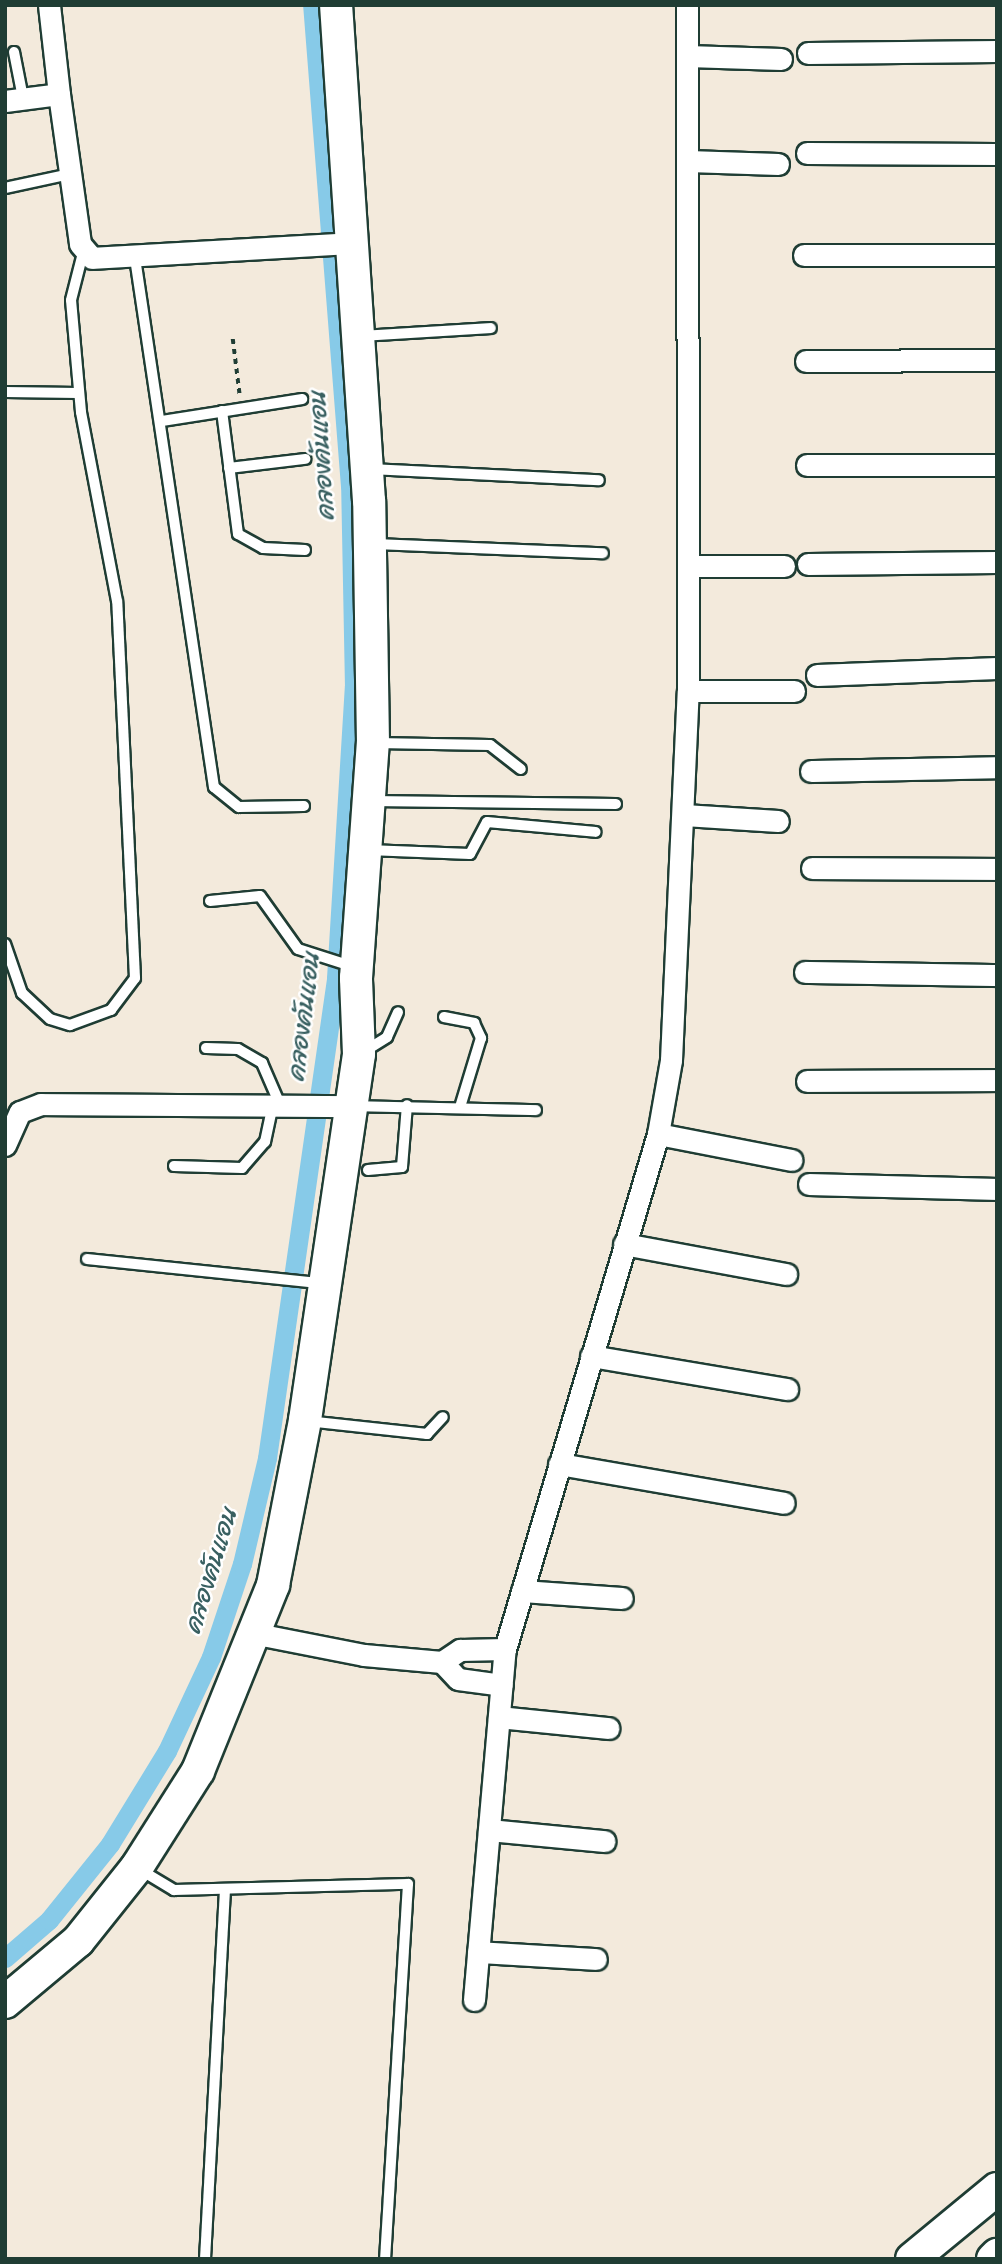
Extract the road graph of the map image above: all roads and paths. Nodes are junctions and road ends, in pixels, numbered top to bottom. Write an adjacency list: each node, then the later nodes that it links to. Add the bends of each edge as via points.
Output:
1 (49, 5): 9 (street)
2 (336, 5): 17 (street)
3 (687, 5): 7 (street)
4 (997, 51): 6 (street)
5 (15, 52): 10 (lane)
6 (808, 53)
7 (687, 56): 8 (street); 13 (street)
8 (781, 60)
9 (59, 93): 10 (street); 15 (street)
10 (14, 99)
11 (807, 153): 12 (street)
12 (997, 154)
13 (688, 161): 14 (street); 44 (street)
14 (778, 164)
15 (70, 174): 16 (lane); 18 (street)
16 (5, 188)
17 (346, 244): 21 (street); 23 (street)
18 (83, 253): 21 (street); 28 (lane, via 71,300)
19 (804, 255): 20 (street)
20 (997, 255)
21 (135, 258): 32 (lane)
22 (491, 327): 23 (lane)
23 (359, 337): 37 (street)
24 (233, 338): 30 (path)
25 (997, 360): 26 (street)
26 (806, 361)
27 (5, 393): 28 (lane)
28 (78, 394): 64 (lane, via 117,601 135,978 111,1010 70,1025 50,1019 22,993)
29 (302, 399): 30 (lane)
30 (242, 408): 31 (lane)
31 (222, 411): 32 (lane); 36 (lane)
32 (162, 421): 56 (lane, via 214,787 239,807)
33 (305, 459): 36 (lane)
34 (807, 465): 35 (street)
35 (997, 465)
36 (229, 468): 40 (lane, via 238,534 263,548)
37 (367, 469): 38 (lane); 39 (street)
38 (599, 480)
39 (371, 544): 41 (lane); 50 (street)
40 (305, 551)
41 (603, 554)
42 (997, 562): 43 (street)
43 (808, 565)
44 (688, 566): 45 (street); 48 (street)
45 (783, 566)
46 (997, 668): 47 (street)
47 (817, 675)
48 (688, 691): 49 (street); 57 (street)
49 (794, 691)
50 (373, 743): 52 (lane, via 490,745); 54 (street)
51 (997, 767): 53 (street)
52 (521, 769)
53 (811, 771)
54 (371, 801): 55 (lane); 60 (street)
55 (616, 804)
56 (304, 806)
57 (684, 815): 58 (street); 79 (street, via 671,1060)
58 (778, 821)
59 (596, 831): 60 (lane, via 487,821 470,854)
60 (369, 850): 65 (street)
61 (812, 868): 62 (street)
62 (997, 869)
63 (210, 901): 65 (lane, via 260,897 269,902 286,936 313,957)
64 (5, 944)
65 (349, 966): 71 (street)
66 (805, 972): 67 (street)
67 (997, 975)
68 (398, 1012): 71 (lane, via 387,1037)
69 (444, 1017): 77 (lane, via 474,1023 481,1038)
70 (206, 1048): 76 (lane, via 238,1049 262,1063)
71 (359, 1054): 75 (street)
72 (997, 1080): 73 (street)
73 (807, 1081)
74 (407, 1105): 75 (lane); 77 (lane); 83 (lane, via 402,1167)
75 (351, 1106): 76 (street); 89 (street)
76 (281, 1107): 80 (street, via 41,1104 20,1112); 82 (lane, via 265,1142 242,1168)
77 (460, 1107): 78 (lane)
78 (536, 1110)
79 (658, 1134): 81 (street); 86 (street)
80 (5, 1145)
81 (792, 1160)
82 (174, 1166)
83 (368, 1170)
84 (809, 1184): 85 (street)
85 (997, 1189)
86 (624, 1244): 88 (street); 90 (street)
87 (87, 1259): 89 (lane)
88 (786, 1274)
89 (317, 1284): 93 (street)
90 (591, 1356): 91 (street); 94 (street)
91 (787, 1389)
92 (443, 1417): 93 (lane, via 427,1434)
93 (304, 1420): 98 (street)
94 (559, 1464): 95 (street); 96 (street)
95 (784, 1503)
96 (522, 1591): 97 (street); 99 (street)
97 (622, 1598)
98 (257, 1634): 100 (street, via 364,1655); 106 (street, via 198,1771)
99 (505, 1649): 100 (street, via 460,1650); 101 (street)
100 (442, 1662): 101 (street, via 458,1679)
101 (502, 1685): 102 (street)
102 (499, 1717): 103 (street); 104 (street)
103 (608, 1728)
104 (489, 1830): 105 (street); 108 (street)
105 (604, 1840)
106 (137, 1867): 107 (lane, via 174,1890); 111 (street, via 78,1941)
107 (225, 1890): 113 (lane); 114 (lane, via 408,1884)
108 (478, 1952): 109 (street); 110 (street)
109 (596, 1959)
110 (474, 2000)
111 (5, 2002)
112 (997, 2189): 115 (street)
113 (205, 2259)
114 (385, 2259)
115 (912, 2259)

